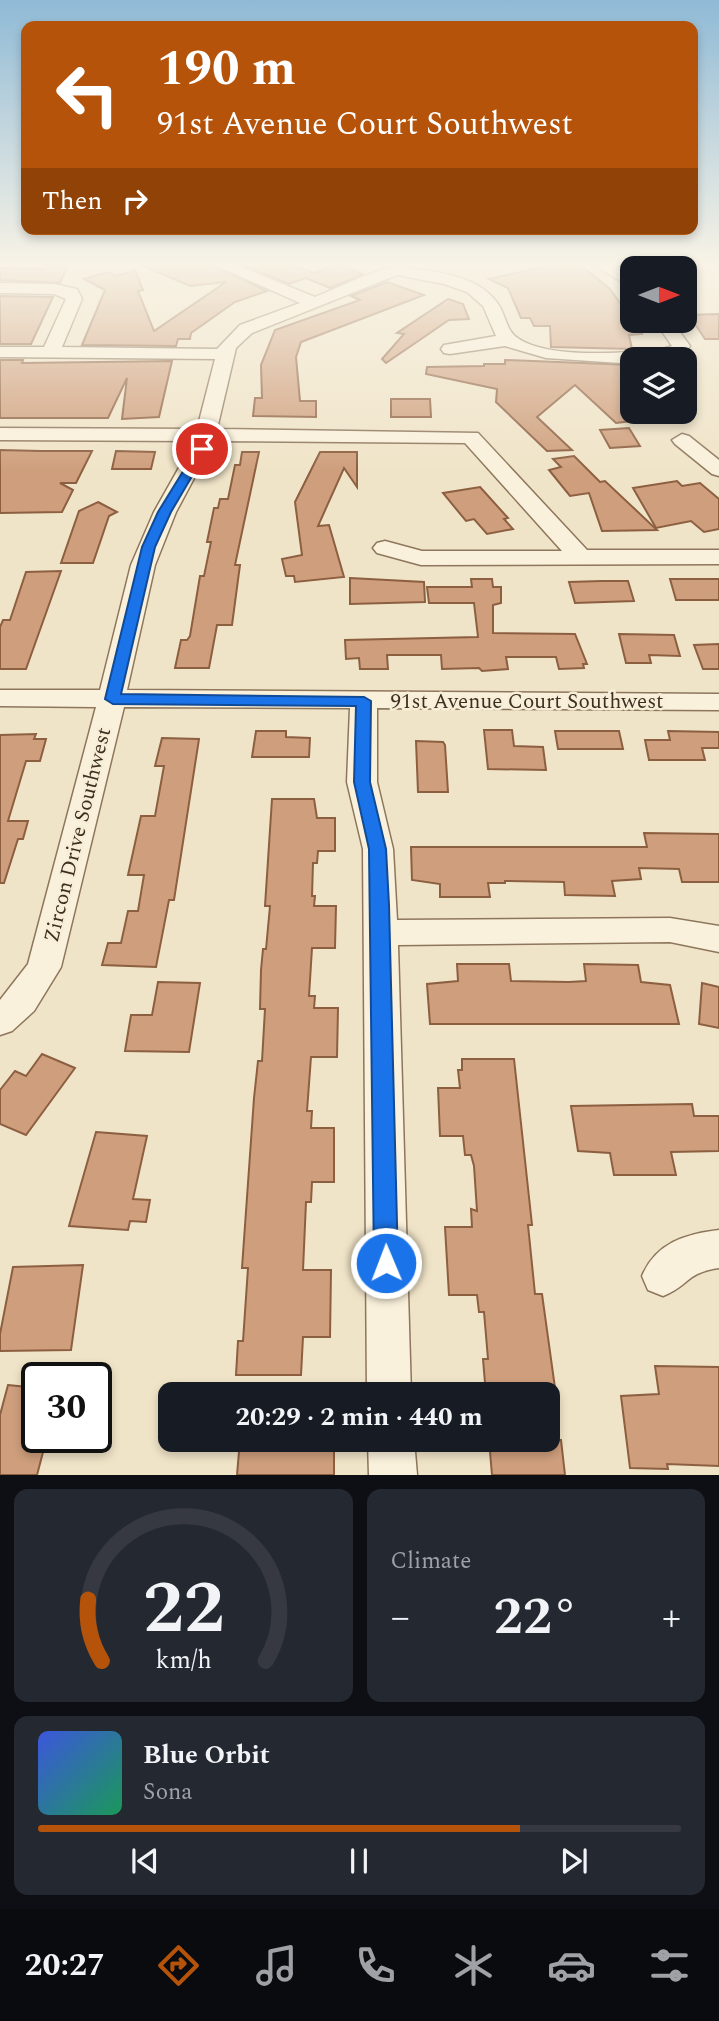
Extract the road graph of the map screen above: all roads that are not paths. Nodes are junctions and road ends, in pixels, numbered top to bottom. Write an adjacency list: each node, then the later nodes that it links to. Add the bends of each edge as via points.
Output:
1 (59, 333): 8 (street)
2 (241, 333): 9 (street, Zircon Drive Southwest, via 230,341)
3 (504, 333): 5 (street)
4 (671, 333): 5 (street, via 681,349 650,355 557,355)
5 (508, 340): 6 (street)
6 (450, 349)
7 (0, 352): 8 (street)
8 (51, 352): 9 (street)
9 (225, 354): 11 (street, Zircon Drive Southwest)
10 (0, 434): 11 (street)
11 (206, 435): 15 (street, via 471,437); 18 (street, Zircon Drive Southwest, via 149,547)
12 (682, 440): 13 (street)
13 (719, 470)
14 (385, 548): 15 (street, via 421,558)
15 (580, 557): 16 (street)
16 (719, 557)
17 (0, 698): 18 (street, 91st Avenue Court Southwest)
18 (113, 699): 19 (street, 91st Avenue Court Southwest); 23 (street, Zircon Drive Southwest, via 44,967 22,1000)
19 (364, 701): 20 (street, 91st Avenue Court Southwest); 21 (street, via 362,782 378,849)
20 (719, 702)
21 (381, 933): 22 (street, via 670,930); 26 (street)
22 (719, 939)
23 (0, 1021)
24 (719, 1250): 25 (street, via 693,1252 669,1266)
25 (663, 1276)
26 (389, 1382)
27 (392, 1452): 28 (street)
28 (393, 1475)

